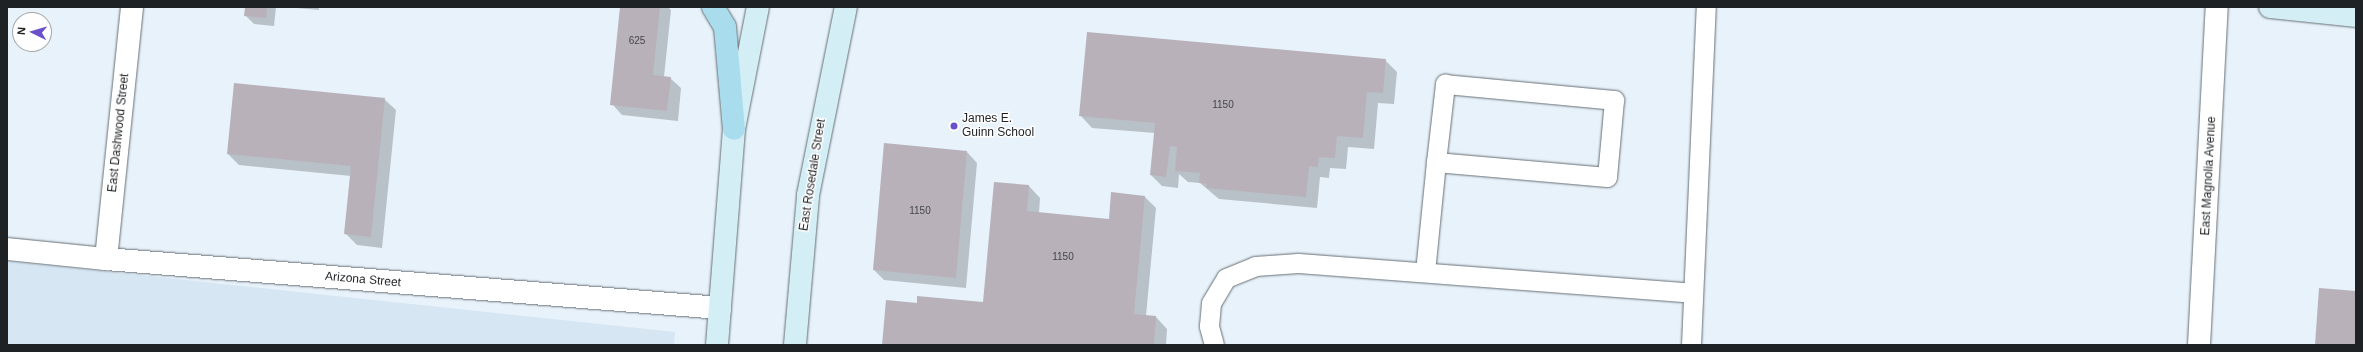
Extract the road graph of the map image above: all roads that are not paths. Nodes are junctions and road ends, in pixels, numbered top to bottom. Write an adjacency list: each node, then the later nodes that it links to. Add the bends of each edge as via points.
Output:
1 (132, 7): 12 (street, East Dashwood Street)
2 (714, 7): 9 (main road, via 725,27)
3 (758, 7): 9 (main road)
4 (846, 7): 17 (main road, East Rosedale Street, via 808,194)
5 (1706, 7): 14 (lane)
6 (2217, 7): 20 (street, East Magnolia Avenue)
7 (2270, 7): 8 (main road)
8 (2356, 16)
9 (734, 129): 15 (main road)
10 (1436, 162): 10 (lane, via 1445,84 1614,100 1607,177); 13 (lane)
11 (7, 249): 12 (street, Arizona Street)
12 (106, 259): 15 (street, Arizona Street)
13 (1425, 272): 14 (lane); 18 (lane, via 1298,263 1255,266 1226,278 1211,303 1209,326)
14 (1693, 293): 19 (lane)
15 (720, 308): 16 (main road)
16 (717, 345)
17 (795, 345)
18 (1214, 345)
19 (1691, 345)
20 (2199, 345)

